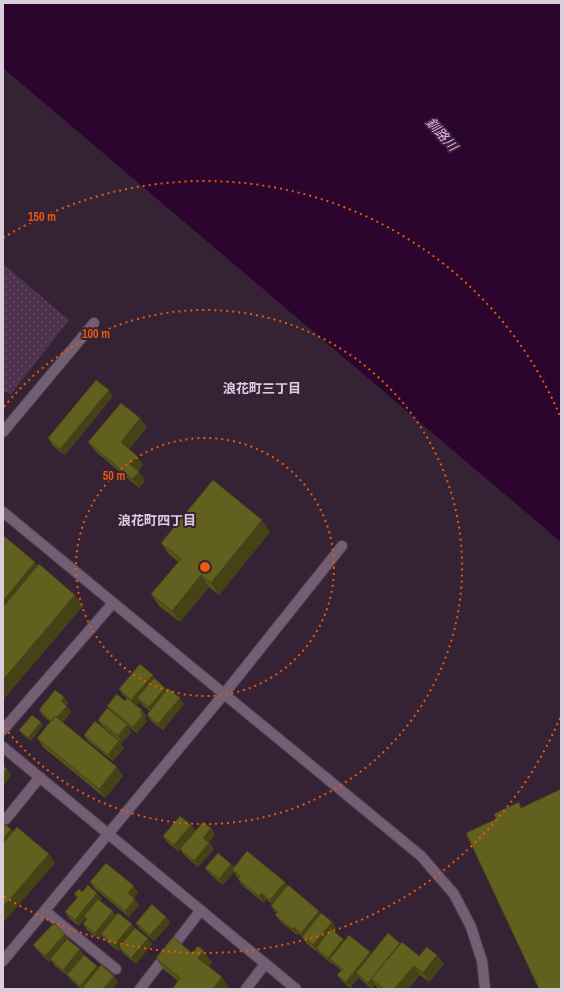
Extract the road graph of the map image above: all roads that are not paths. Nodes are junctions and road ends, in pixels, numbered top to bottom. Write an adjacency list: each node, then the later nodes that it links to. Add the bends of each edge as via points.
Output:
1 (94, 323): 2 (street)
2 (3, 432)
3 (3, 512): 5 (street)
4 (342, 546): 6 (street)
5 (113, 603): 6 (street); 7 (street)
6 (224, 694): 11 (street); 20 (street, via 421,856 454,894 471,927 482,961)
7 (3, 730)
8 (3, 747): 9 (street)
9 (40, 778): 10 (street); 11 (street)
10 (6, 819)
11 (109, 834): 12 (street); 13 (street)
12 (201, 910): 15 (street); 17 (street)
13 (45, 911): 14 (street); 16 (street)
14 (3, 961)
15 (266, 964): 18 (street); 19 (street)
16 (116, 969)
17 (140, 989)
18 (246, 989)
19 (296, 989)
20 (485, 989)

